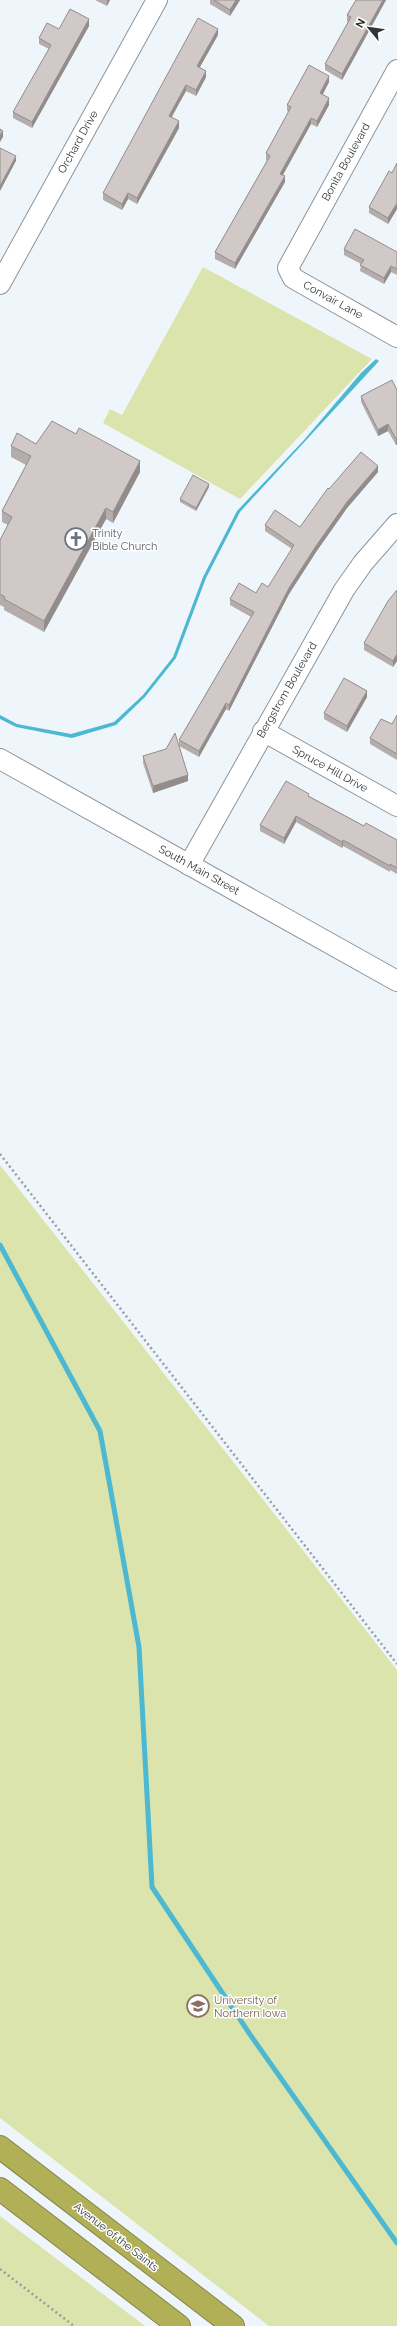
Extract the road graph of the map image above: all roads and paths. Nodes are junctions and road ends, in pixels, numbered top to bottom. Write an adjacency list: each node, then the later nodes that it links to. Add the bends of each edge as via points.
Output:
1 (157, 0): 4 (street, Orchard Drive)
2 (397, 70): 3 (street, Bonita Boulevard)
3 (295, 253): 5 (street, Convair Lane, via 288,268 293,278)
4 (0, 284)
5 (397, 336)
6 (397, 524): 7 (street, Bergstrom Boulevard, via 363,563 344,590)
7 (263, 731): 9 (street, Spruce Hill Drive); 10 (street, Bergstrom Boulevard)
8 (0, 759): 10 (street, South Main Street)
9 (397, 806)
10 (189, 865): 11 (street, South Main Street)
11 (397, 980)
12 (0, 1154): 13 (path)
13 (397, 1664)
14 (0, 2148): 19 (highway, Avenue of the Saints)
15 (0, 2189): 18 (highway)
16 (0, 2269): 17 (path)
17 (74, 2326)
18 (179, 2326)
19 (233, 2326)

